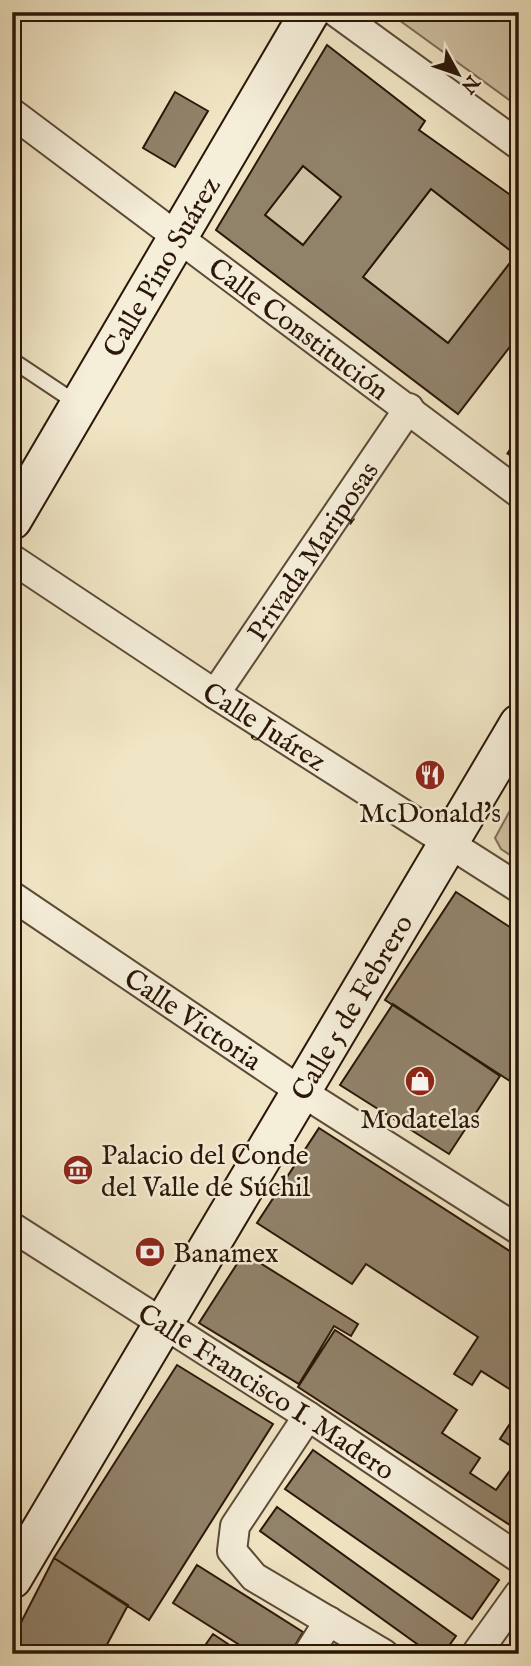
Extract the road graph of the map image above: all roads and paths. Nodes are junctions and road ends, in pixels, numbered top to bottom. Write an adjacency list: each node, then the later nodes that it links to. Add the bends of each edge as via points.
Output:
1 (310, 12): 5 (street, Calle Pino Suárez)
2 (336, 12): 4 (street)
3 (12, 113): 5 (street, Calle Constitución)
4 (519, 145)
5 (177, 236): 7 (street, Calle Pino Suárez); 8 (street, Calle Constitución)
6 (12, 360): 7 (lane)
7 (79, 405): 10 (street, Calle Pino Suárez)
8 (409, 408): 9 (street, Calle Constitución); 12 (street, Privada Mariposas)
9 (519, 493)
10 (12, 520)
11 (12, 559): 12 (street, Calle Juárez)
12 (215, 694): 14 (street, Calle Juárez)
13 (519, 724): 14 (street, Calle 5 de Febrero)
14 (451, 843): 15 (street, Calle Juárez); 17 (street, Calle 5 de Febrero)
15 (519, 888)
16 (12, 896): 17 (street, Calle Victoria)
17 (302, 1091): 19 (street, Calle Victoria); 20 (street, Calle 5 de Febrero)
18 (12, 1227): 20 (street, Calle Francisco I. Madero)
19 (519, 1230)
20 (163, 1325): 21 (street, Calle Francisco I. Madero); 23 (street, Calle 5 de Febrero)
21 (308, 1416): 22 (street, Calle Francisco I. Madero); 25 (street, via 234,1526 231,1541 239,1561 254,1577)
22 (519, 1558)
23 (12, 1579)
24 (519, 1594): 28 (street)
25 (329, 1620): 26 (street); 27 (street)
26 (308, 1654)
27 (384, 1654)
28 (476, 1654)

